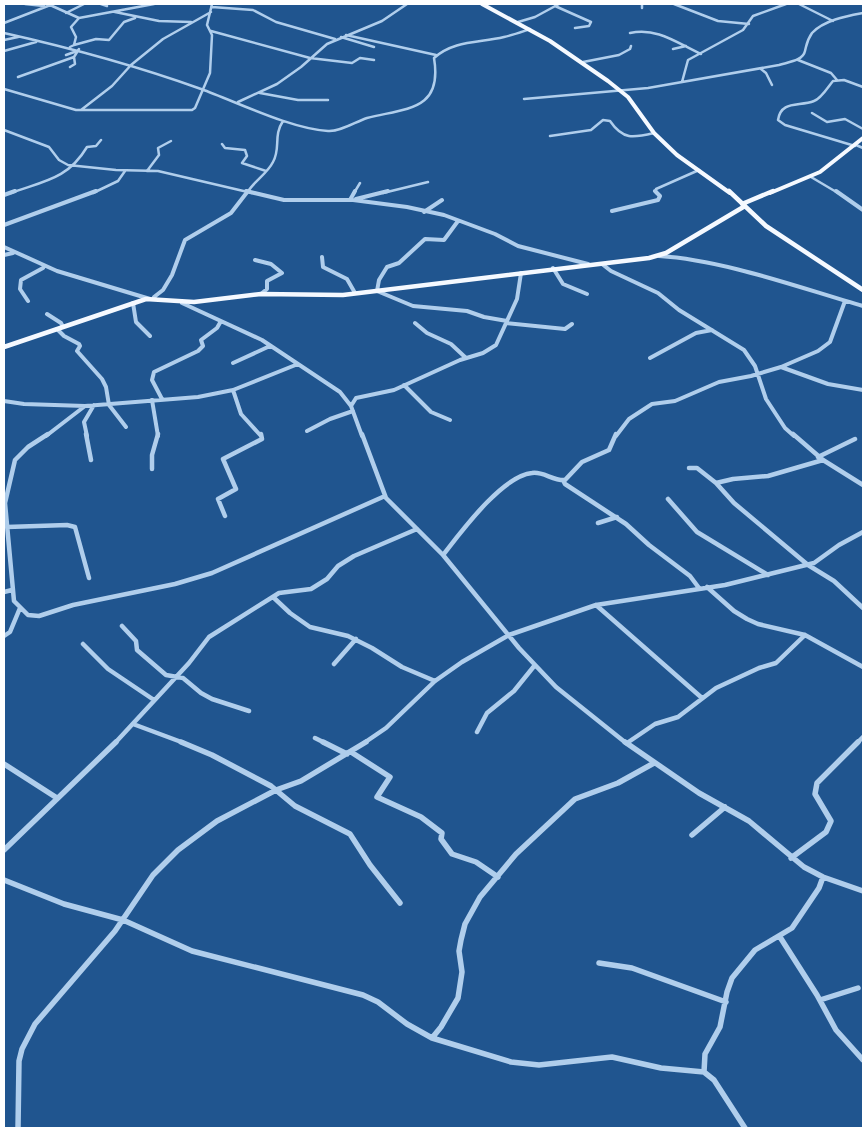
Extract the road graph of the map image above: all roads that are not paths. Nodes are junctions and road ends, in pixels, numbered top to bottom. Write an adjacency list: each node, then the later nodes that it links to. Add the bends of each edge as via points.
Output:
1 (25, 4): 14 (street)
2 (52, 4): 14 (street); 20 (street)
3 (84, 4): 20 (street)
4 (100, 4): 15 (street)
5 (154, 4): 18 (street)
6 (407, 4): 34 (street, via 386,19)
7 (482, 4): 26 (main road)
8 (559, 4): 16 (street)
9 (642, 4): 17 (street)
10 (674, 4): 28 (street, via 724,22)
11 (786, 4): 28 (street, via 751,17)
12 (799, 4): 24 (street)
13 (212, 5): 19 (street); 37 (street, via 253,10 276,22)
14 (46, 6): 27 (street)
15 (107, 6)
16 (555, 6): 26 (street); 29 (street, via 591,22 589,26)
17 (642, 8)
18 (115, 12): 22 (street); 23 (street)
19 (211, 12): 25 (street); 31 (street, via 207,24)
20 (66, 13): 23 (street)
21 (863, 13): 24 (street)
22 (137, 17): 25 (street); 40 (street, via 124,22 109,40 96,39)
23 (79, 18): 40 (street, via 71,27 76,37)
24 (833, 21): 54 (street, via 811,34 806,41 805,53)
25 (192, 22): 56 (street, via 163,39)
26 (518, 22): 30 (main road)
27 (4, 23)
28 (749, 24): 48 (street)
29 (575, 28)
30 (530, 29): 50 (street, via 457,44); 55 (main road)
31 (211, 31): 52 (street); 65 (street, via 210,73)
32 (4, 33): 35 (street)
33 (630, 33): 42 (street, via 650,31)
34 (346, 35): 36 (street); 50 (street)
35 (19, 36): 38 (street); 39 (street)
36 (341, 36): 37 (street); 44 (street)
37 (335, 39): 52 (street)
38 (4, 40)
39 (37, 41): 43 (street); 47 (street)
40 (74, 45): 43 (street)
41 (631, 46): 55 (street, via 623,54)
42 (686, 46): 45 (street); 48 (street)
43 (70, 47): 46 (street)
44 (374, 47)
45 (673, 49)
46 (78, 50): 49 (street); 51 (street); 56 (street)
47 (4, 51)
48 (701, 54): 61 (street, via 687,61)
49 (66, 55)
50 (436, 55): 73 (street, via 437,80 427,98 415,106 333,131)
51 (74, 57): 57 (street, via 75,64); 59 (street)
52 (310, 58): 53 (street, via 348,62 356,62 360,58); 67 (street, via 276,84)
53 (374, 60)
54 (798, 60): 58 (street); 60 (street, via 831,73)
55 (583, 62): 66 (main road)
56 (132, 65): 65 (street); 71 (street, via 112,86)
57 (70, 67)
58 (761, 69): 61 (street); 62 (street)
59 (18, 78)
60 (838, 80): 63 (street); 82 (street, via 831,82 816,101 786,106 778,114 778,120)
61 (682, 82): 66 (street)
62 (772, 85)
63 (863, 87)
64 (4, 90): 71 (street)
65 (203, 90): 70 (street); 71 (street, via 192,110)
66 (621, 91): 68 (street); 76 (main road, via 638,108)
67 (258, 92): 69 (street, via 298,100); 70 (street)
68 (524, 99)
69 (328, 100)
70 (238, 102): 73 (street)
71 (81, 110)
72 (812, 114): 74 (street, via 827,122 845,119)
73 (284, 121): 88 (street, via 277,130 275,157)
74 (863, 129)
75 (4, 130): 84 (street, via 49,147 59,160)
76 (654, 133): 77 (street, via 636,137 625,135 615,130 610,121 604,120 591,130); 85 (main road)
77 (550, 136)
78 (863, 138): 82 (main road)
79 (102, 140): 84 (street, via 96,146 87,147 84,156)
80 (171, 140): 87 (street, via 158,148 160,155)
81 (222, 144): 88 (street, via 225,148 246,150 247,156 242,163)
82 (855, 146): 83 (street); 89 (main road)
83 (863, 148)
84 (74, 165): 86 (street); 93 (street, via 57,177)
85 (699, 170): 96 (main road); 98 (street, via 656,190 660,196 658,200)
86 (125, 171): 87 (street); 101 (street, via 118,181 95,192 71,198)
87 (147, 171): 92 (street)
88 (266, 171): 92 (street)
89 (811, 177): 96 (main road); 97 (street)
90 (428, 182): 94 (street)
91 (360, 183): 94 (street)
92 (248, 192): 94 (street, via 292,201); 118 (street, via 231,212 185,240 172,275)
93 (4, 195)
94 (351, 200): 99 (street)
95 (442, 200): 99 (street)
96 (744, 205): 105 (main road); 113 (main road, via 782,237)
97 (863, 210)
98 (612, 211)
99 (424, 212): 100 (street)
100 (458, 221): 108 (street, via 496,234 518,246); 114 (street, via 444,240 425,239 398,263 387,267)
101 (4, 225)
102 (4, 247): 103 (street)
103 (14, 253): 104 (street); 110 (street)
104 (4, 255)
105 (658, 256): 109 (main road); 120 (street, via 725,267)
106 (322, 257): 115 (street, via 325,269 346,278)
107 (255, 260): 116 (street, via 282,272 267,281 267,289)
108 (588, 264): 109 (main road); 111 (main road)
109 (602, 264): 131 (street, via 658,293)
110 (43, 268): 118 (street); 119 (street, via 21,280 20,289)
111 (553, 268): 112 (main road); 117 (street, via 563,284)
112 (521, 273): 114 (main road); 126 (street, via 518,294)
113 (863, 290)
114 (377, 291): 115 (main road); 126 (street, via 413,306 468,311)
115 (355, 293): 116 (main road)
116 (261, 294): 121 (main road)
117 (586, 294)
118 (153, 299): 121 (main road); 122 (main road)
119 (28, 301)
120 (845, 301): 123 (street); 139 (street, via 836,321 835,333 827,344 813,354)
121 (182, 302): 125 (street)
122 (133, 303): 129 (main road); 132 (street, via 136,326)
123 (863, 306)
124 (47, 314): 129 (street)
125 (221, 321): 133 (street); 144 (street, via 218,328 201,340 203,346 198,351 154,372 152,380)
126 (507, 322): 128 (street, via 565,329); 135 (street, via 496,345 483,354)
127 (415, 323): 135 (street, via 427,334 451,344)
128 (572, 324)
129 (63, 327): 130 (main road)
130 (57, 329): 134 (main road); 147 (street, via 79,344 77,351 106,387)
131 (712, 330): 136 (street, via 696,333); 140 (street, via 746,352)
132 (150, 336)
133 (270, 346): 137 (street); 138 (street)
134 (4, 347)
135 (466, 358): 141 (street)
136 (650, 358)
137 (233, 363)
138 (298, 364): 142 (street); 151 (street, via 336,388)
139 (781, 367): 140 (street); 143 (street, via 828,384)
140 (758, 373): 156 (street, via 762,391 777,418); 160 (street, via 719,382 681,399 655,403 636,412 618,432 610,450 583,462 569,478)
141 (404, 385): 151 (street, via 390,392 356,398); 152 (street, via 431,412)
142 (233, 390): 144 (street, via 198,397); 165 (street, via 241,414 261,433 262,439 223,459 236,489 218,499)
143 (863, 390)
144 (162, 399): 145 (street)
145 (152, 400): 147 (street); 159 (street, via 158,434)
146 (6, 402): 148 (street); 149 (street)
147 (109, 404): 150 (street); 153 (street)
148 (4, 406)
149 (86, 406): 150 (street); 168 (street, via 15,460 5,503)
150 (94, 406): 157 (street, via 84,422)
151 (352, 409): 154 (street); 163 (street)
152 (450, 420)
153 (126, 427)
154 (307, 431)
155 (855, 439): 156 (street)
156 (821, 459): 161 (street, via 768,476); 162 (street)
157 (92, 460)
158 (689, 468): 161 (street, via 697,468)
159 (152, 469)
160 (563, 480): 166 (street); 171 (street, via 540,472 520,477 467,524)
161 (716, 483): 172 (street, via 734,504)
162 (863, 485)
163 (386, 496): 169 (street); 181 (street, via 233,565 195,578 73,605 39,616 28,615)
164 (668, 499): 173 (street, via 697,532)
165 (225, 516)
166 (617, 517): 167 (street); 176 (street, via 690,576)
167 (598, 523)
168 (8, 527): 174 (street, via 75,527); 177 (street)
169 (417, 529): 171 (street); 179 (street, via 354,556 311,589 291,590)
170 (863, 532): 172 (street)
171 (443, 555): 184 (street)
172 (808, 565): 173 (street); 182 (street, via 834,581)
173 (768, 575): 175 (street)
174 (89, 578)
175 (707, 587): 176 (street); 185 (street, via 747,620)
176 (699, 588): 180 (street)
177 (12, 590): 178 (street); 181 (street, via 14,602)
178 (4, 592)
179 (273, 597): 187 (street, via 310,627); 192 (street, via 209,637)
180 (596, 605): 184 (street); 194 (street)
181 (20, 608): 186 (street, via 10,632)
182 (863, 608)
183 (122, 626): 192 (street, via 136,641 137,650 166,675)
184 (508, 635): 190 (street); 193 (street)
185 (805, 635): 191 (street); 194 (street, via 781,660 734,679)
186 (4, 636)
187 (356, 639): 189 (street); 193 (street, via 402,667)
188 (82, 644): 195 (street, via 108,669)
189 (334, 664)
190 (534, 665): 198 (street, via 515,690 489,711); 201 (street)
191 (863, 667)
192 (177, 677): 195 (street); 196 (street, via 212,699)
193 (435, 681): 202 (street, via 386,728)
194 (702, 698): 201 (street, via 678,717 654,724)
195 (154, 700): 197 (street)
196 (249, 711)
197 (133, 724): 205 (street, via 212,755); 206 (street)
198 (477, 732)
199 (863, 737): 210 (street, via 817,783 815,794 830,821 826,832)
200 (315, 738): 202 (street)
201 (626, 743): 203 (street)
202 (349, 753): 205 (street, via 301,781); 211 (street, via 390,777 377,797 421,817 442,833 441,839 452,854 476,862)
203 (654, 763): 207 (street); 211 (street, via 618,783 575,799 516,854)
204 (4, 764): 206 (street)
205 (276, 790): 215 (street, via 295,806 350,834); 216 (street, via 217,821 178,850 153,874)
206 (57, 798): 209 (street)
207 (726, 807): 208 (street); 210 (street, via 760,829)
208 (692, 835)
209 (4, 850)
210 (791, 858): 212 (street)
211 (498, 877): 222 (street, via 480,897 466,924 459,951 462,972 458,998)
212 (823, 877): 214 (street); 217 (street, via 799,921)
213 (4, 880): 216 (street, via 64,904)
214 (863, 891)
215 (400, 903)
216 (122, 920): 222 (street, via 192,951 371,998); 225 (street, via 28,1035 19,1061)
217 (780, 937): 220 (street); 221 (street, via 755,950 744,962 729,984)
218 (599, 963): 221 (street, via 632,968)
219 (858, 988): 220 (street)
220 (820, 1000): 223 (street, via 836,1030)
221 (726, 1002): 224 (street, via 720,1027 705,1054)
222 (432, 1038): 224 (street, via 473,1052 539,1066 612,1057 661,1068)
223 (863, 1060)
224 (704, 1072): 226 (street, via 714,1080)
225 (18, 1128)
226 (745, 1128)

